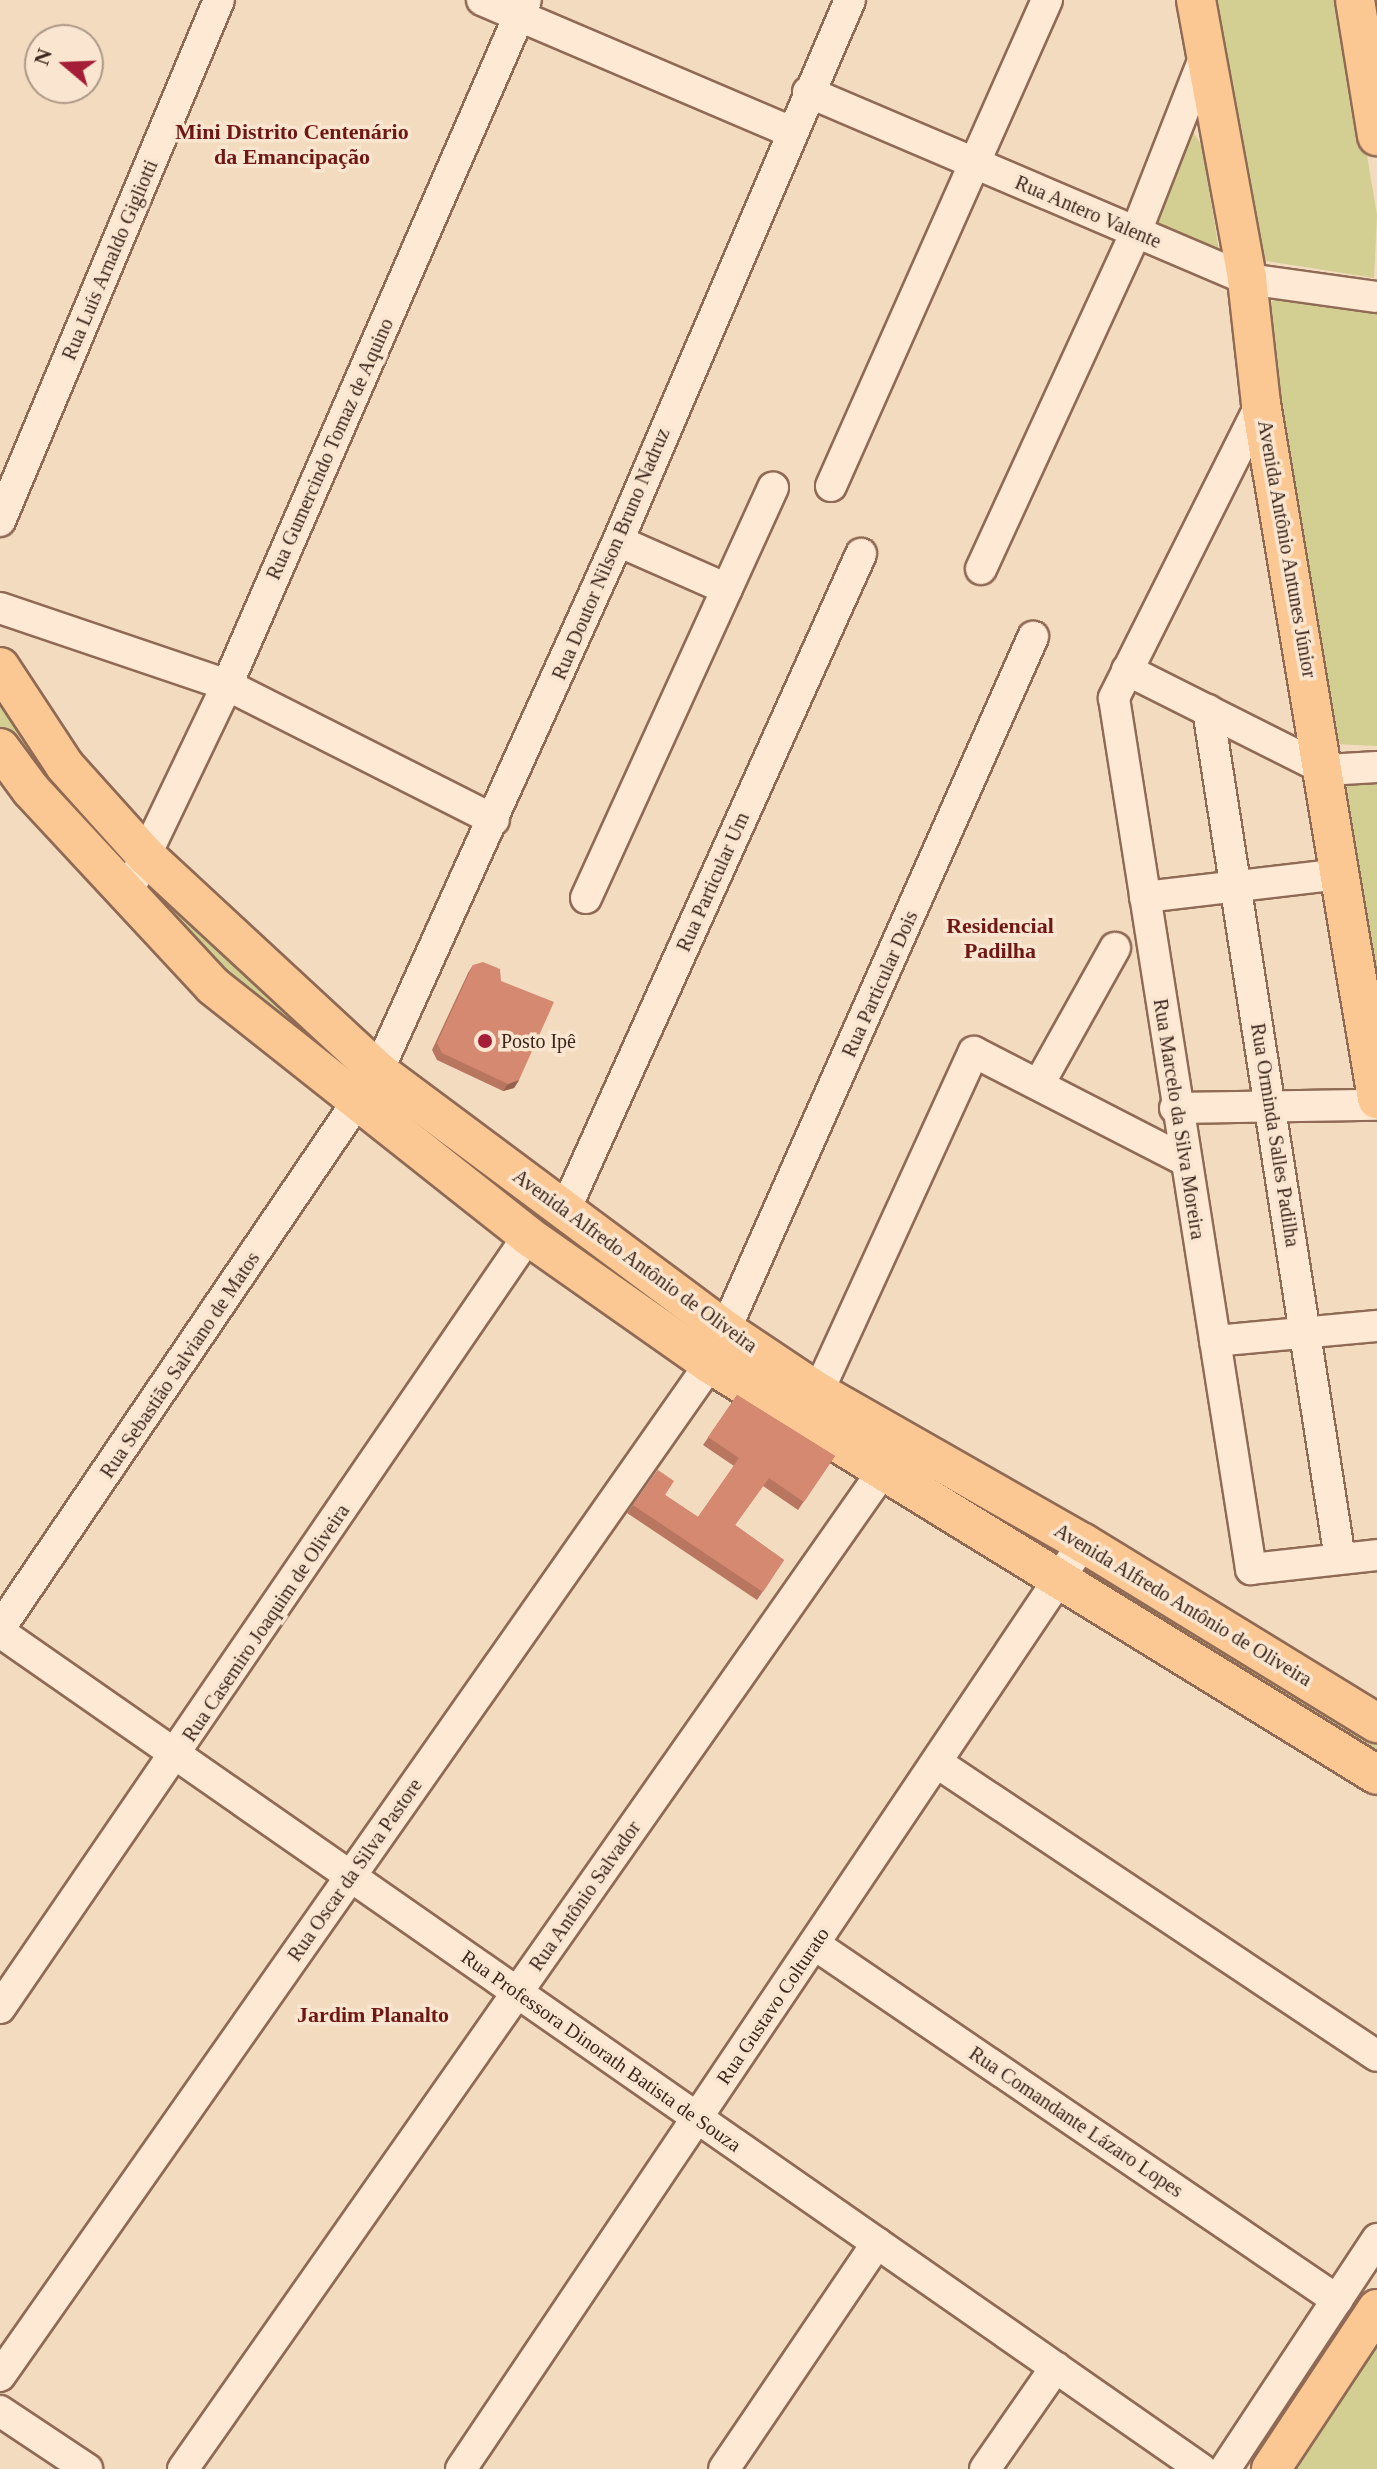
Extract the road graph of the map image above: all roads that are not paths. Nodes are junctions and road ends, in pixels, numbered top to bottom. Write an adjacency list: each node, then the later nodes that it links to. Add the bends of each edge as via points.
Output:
1 (219, 0): 20 (street, Rua Luís Arnaldo Gigliotti)
2 (482, 0): 7 (street)
3 (850, 0): 10 (street, Rua Doutor Nilson Bruno Nadruz)
4 (1047, 0): 13 (street)
5 (1196, 0): 8 (main road, Avenida Antônio Antunes Júnior)
6 (1355, 0): 9 (main road)
7 (522, 8): 11 (street); 29 (street, Rua Gumercindo Tomaz de Aquino)
8 (1205, 56): 14 (street); 15 (main road, Avenida Antônio Antunes Júnior)
9 (1372, 73): 12 (main road)
10 (808, 92): 11 (street, Rua Doutor Nilson Bruno Nadruz); 13 (street, Rua Antero Valente)
11 (792, 132): 21 (street, Rua Doutor Nilson Bruno Nadruz)
12 (1377, 136)
13 (972, 162): 14 (street, Rua Antero Valente); 18 (street)
14 (1136, 232): 15 (street, Rua Antero Valente); 23 (street)
15 (1247, 279): 16 (street, Rua Antero Valente); 17 (main road, Avenida Antônio Antunes Júnior)
16 (1377, 297)
17 (1261, 404): 28 (street, Rua Marcelo da Silva Moreira); 33 (main road, Avenida Antônio Antunes Júnior)
18 (831, 486)
19 (773, 488): 24 (street)
20 (0, 521)
21 (618, 541): 24 (street); 34 (street, Rua Doutor Nilson Bruno Nadruz)
22 (861, 554): 49 (street, Rua Particular Um)
23 (981, 569)
24 (727, 589): 40 (street)
25 (0, 608): 29 (street)
26 (1033, 637): 52 (street, Rua Particular Dois)
27 (0, 667): 35 (main road, Avenida Alfredo Antônio de Oliveira, via 65,766)
28 (1127, 670): 30 (street); 39 (street, Rua Marcelo da Silva Moreira, via 1114,698)
29 (227, 685): 34 (street); 35 (street, Rua Gumercindo Tomaz de Aquino)
30 (1208, 710): 33 (street); 37 (street, Rua Orminda Salles Padilha)
31 (0, 748): 38 (main road, Avenida Alfredo Antônio de Oliveira)
32 (1377, 767): 33 (street)
33 (1326, 770): 36 (main road, Avenida Antônio Antunes Júnior)
34 (494, 820): 43 (street, Rua Doutor Nilson Bruno Nadruz)
35 (146, 856): 38 (street, Rua Gumercindo Tomaz de Aquino); 43 (main road, Avenida Alfredo Antônio de Oliveira)
36 (1342, 874): 37 (street); 44 (main road, Avenida Antônio Antunes Júnior)
37 (1234, 887): 39 (street); 46 (street, Rua Orminda Salles Padilha)
38 (126, 896): 43 (main road, Avenida Alfredo Antônio de Oliveira, via 213,986)
39 (1145, 897): 47 (street, Rua Marcelo da Silva Moreira)
40 (586, 898)
41 (1115, 948): 42 (street)
42 (1039, 1084): 48 (street); 56 (street, via 974,1052)
43 (369, 1086): 49 (main road, Avenida Alfredo Antônio de Oliveira); 50 (main road, Avenida Alfredo Antônio de Oliveira); 63 (street, Rua Sebastião Salviano de Matos)
44 (1377, 1099)
45 (1377, 1105): 46 (street)
46 (1272, 1107): 47 (street); 53 (street, Rua Orminda Salles Padilha)
47 (1175, 1108): 48 (street, Rua Marcelo da Silva Moreira)
48 (1184, 1160): 54 (street, Rua Marcelo da Silva Moreira)
49 (565, 1210): 52 (main road, Avenida Alfredo Antônio de Oliveira)
50 (528, 1236): 55 (main road, Avenida Alfredo Antônio de Oliveira); 65 (street, Rua Casemiro Joaquim de Oliveira)
51 (1377, 1326): 53 (street)
52 (727, 1331): 55 (street, Rua Particular Dois); 56 (main road, Avenida Alfredo Antônio de Oliveira)
53 (1305, 1333): 54 (street); 61 (street, Rua Orminda Salles Padilha)
54 (1215, 1341): 61 (street, Rua Marcelo da Silva Moreira, via 1251,1569)
55 (710, 1364): 58 (main road, Avenida Alfredo Antônio de Oliveira); 68 (street, Rua Oscar da Silva Pastore)
56 (818, 1392): 57 (main road, Avenida Alfredo Antônio de Oliveira)
57 (904, 1440): 58 (street, Rua Antônio Salvador); 59 (main road, Avenida Alfredo Antônio de Oliveira)
58 (883, 1471): 62 (main road, Avenida Alfredo Antônio de Oliveira); 70 (street, Rua Antônio Salvador)
59 (1083, 1543): 62 (street, Rua Gustavo Colturato); 64 (main road, Avenida Alfredo Antônio de Oliveira)
60 (1377, 1555): 61 (street)
61 (1340, 1559)
62 (1060, 1579): 66 (street, Rua Gustavo Colturato); 67 (main road, Avenida Alfredo Antônio de Oliveira)
63 (0, 1630): 65 (street, Rua Professora Dinorath Batista de Souza)
64 (1377, 1723)
65 (176, 1755): 68 (street, Rua Professora Dinorath Batista de Souza); 71 (street, Rua Casemiro Joaquim de Oliveira)
66 (939, 1764): 69 (street, Rua Gustavo Colturato); 72 (street)
67 (1377, 1775)
68 (350, 1876): 70 (street, Rua Professora Dinorath Batista de Souza); 79 (street, Rua Oscar da Silva Pastore)
69 (814, 1944): 73 (street, Rua Gustavo Colturato); 76 (street, Rua Comandante Lázaro Lopes)
70 (518, 1992): 73 (street, Rua Professora Dinorath Batista de Souza); 82 (street, Rua Antônio Salvador)
71 (0, 2008)
72 (1377, 2056)
73 (698, 2118): 75 (street, Rua Professora Dinorath Batista de Souza); 83 (street, Rua Gustavo Colturato)
74 (1377, 2239): 76 (street)
75 (877, 2243): 78 (street, Rua Professora Dinorath Batista de Souza); 84 (street)
76 (1337, 2300): 87 (street)
77 (1377, 2309): 88 (main road)
78 (1056, 2367): 85 (street); 86 (street, Rua Professora Dinorath Batista de Souza)
79 (0, 2376)
80 (0, 2411): 81 (street)
81 (83, 2468)
82 (183, 2469)
83 (461, 2469)
84 (724, 2469)
85 (985, 2469)
86 (1201, 2469)
87 (1225, 2469)
88 (1271, 2469)

